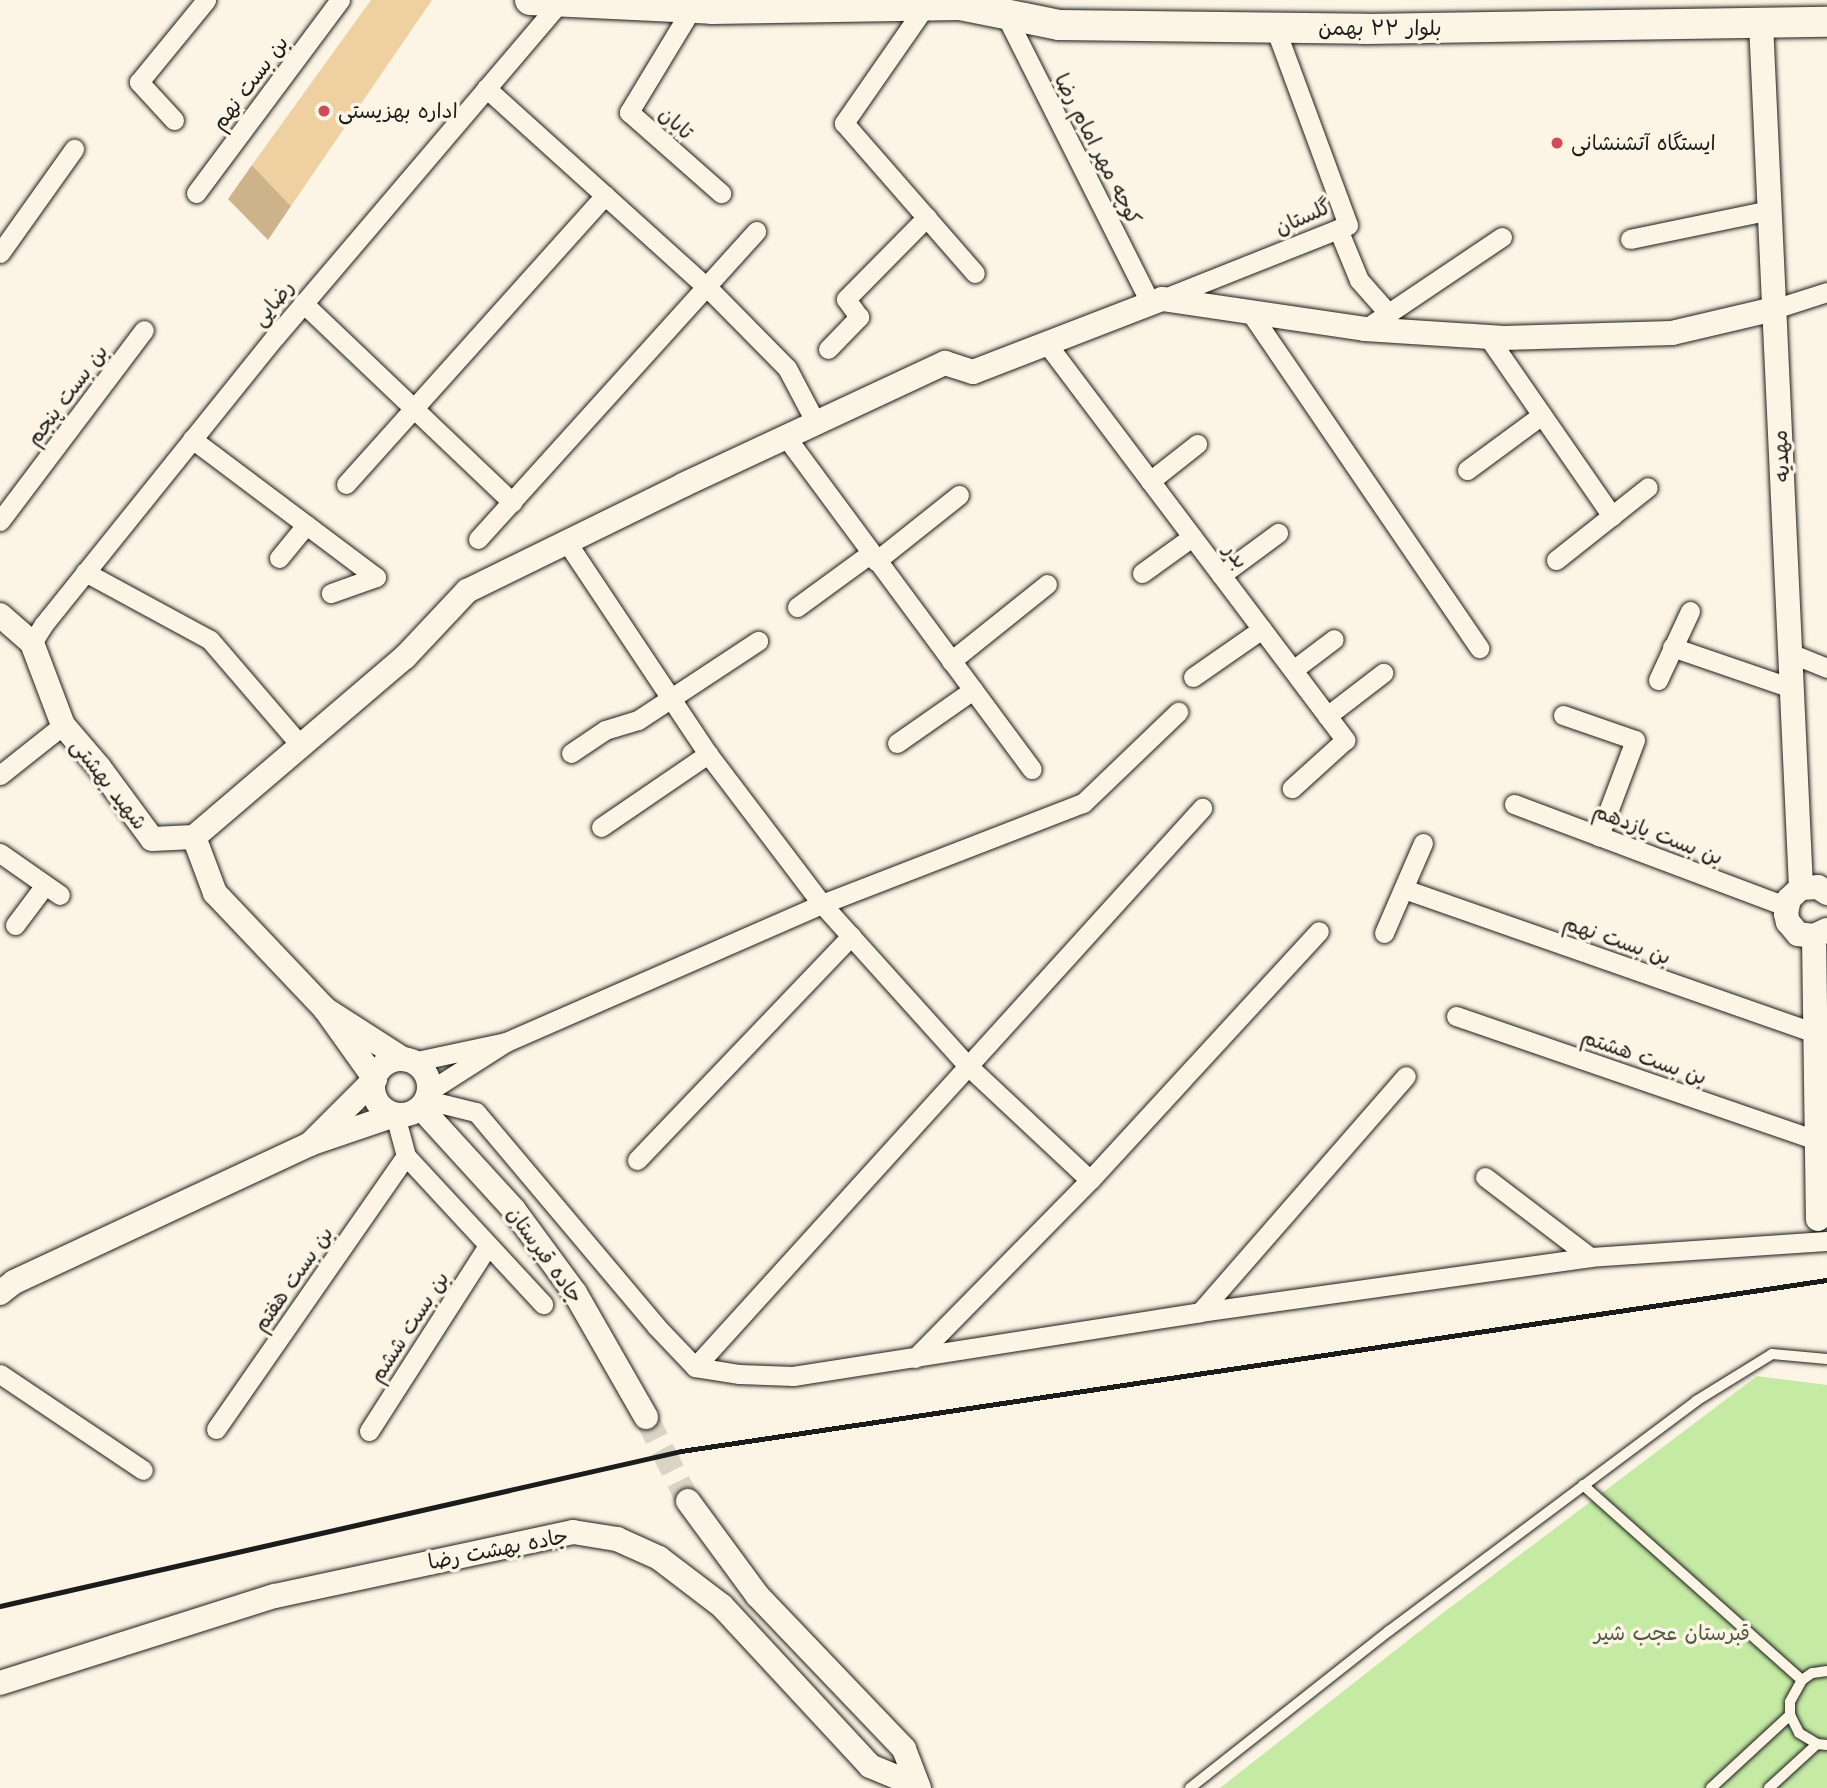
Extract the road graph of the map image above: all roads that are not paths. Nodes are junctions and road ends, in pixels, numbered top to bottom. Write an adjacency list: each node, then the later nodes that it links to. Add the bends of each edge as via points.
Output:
1 (206, 0): 13 (street, via 139,82)
2 (341, 0): 15 (street, بن بست نهم)
3 (530, 0): 4 (main road, بلوار ۲۲ بهمن)
4 (560, 2): 8 (main road, بلوار ۲۲ بهمن); 12 (street, رضایی)
5 (738, 4): 6 (main road, بلوار ۲۲ بهمن); 8 (main road, بلوار ۲۲ بهمن)
6 (926, 5): 7 (main road, بلوار ۲۲ بهمن); 19 (street, via 844,123)
7 (983, 6): 11 (main road, بلوار ۲۲ بهمن, via 1059,25); 28 (street, کوچه مهر امام رضا)
8 (692, 8): 16 (street, تابان, via 629,112)
9 (1827, 22): 10 (main road, بلوار ۲۲ بهمن)
10 (1761, 23): 11 (main road, بلوار ۲۲ بهمن); 18 (street, مهدیه)
11 (1275, 28): 20 (street, گلستان, via 1348,225)
12 (486, 88): 17 (street); 29 (street, رضایی)
13 (174, 120)
14 (75, 149): 24 (street)
15 (196, 193)
16 (721, 193)
17 (606, 195): 26 (street); 38 (street)
18 (1770, 210): 23 (street); 30 (street, مهدیه)
19 (927, 217): 25 (street); 37 (street, via 846,299 859,317)
20 (1338, 229): 28 (street, گلستان); 32 (street, via 1359,280)
21 (756, 231): 26 (street)
22 (1502, 237): 32 (street)
23 (1630, 239)
24 (0, 253)
25 (975, 273)
26 (708, 288): 40 (street, via 787,368); 49 (street)
27 (1827, 292): 30 (street)
28 (1157, 301): 31 (street); 36 (street)
29 (303, 303): 38 (street); 42 (street, رضایی)
30 (1774, 309): 35 (street, via 1672,333); 74 (street, مهدیه)
31 (1250, 312): 33 (street); 73 (street)
32 (1389, 314): 33 (street)
33 (1366, 329): 35 (street)
34 (144, 330): 51 (street, بن بست پنجم)
35 (1488, 337): 39 (street)
36 (1047, 344): 40 (street, via 973,372 945,363); 45 (street, بدر)
37 (828, 349)
38 (413, 408): 46 (street); 49 (street)
39 (1542, 415): 44 (street); 50 (street)
40 (816, 423): 41 (street)
41 (786, 437): 56 (street); 57 (street)
42 (192, 439): 52 (street); 60 (street, رضایی)
43 (1197, 444): 45 (street)
44 (1466, 470)
45 (1150, 481): 54 (street, بدر)
46 (346, 484)
47 (1648, 487): 50 (street)
48 (959, 495): 57 (street)
49 (512, 502): 55 (street)
50 (1612, 516): 59 (street)
51 (0, 521)
52 (306, 525): 58 (street); 64 (street, via 376,578)
53 (1278, 533): 62 (street)
54 (1192, 537): 61 (street); 62 (street, بدر)
55 (478, 539)
56 (568, 544): 83 (street); 89 (street, via 467,591 405,657)
57 (873, 557): 65 (street); 75 (street)
58 (279, 558)
59 (1556, 560)
60 (85, 572): 71 (street, رضایی); 89 (street, via 211,640)
61 (1142, 573)
62 (1221, 575): 68 (street, بدر)
63 (1047, 584): 75 (street)
64 (331, 593)
65 (797, 607)
66 (1690, 611): 72 (street)
67 (0, 615): 71 (street, شهید بهشتی)
68 (1262, 629): 77 (street, بدر); 79 (street)
69 (1334, 639): 77 (street)
70 (758, 640): 83 (street)
71 (32, 643): 87 (street, شهید بهشتی)
72 (1672, 647): 80 (street); 81 (street)
73 (1479, 648)
74 (1790, 653): 76 (street); 81 (street, مهدیه)
75 (951, 661): 82 (street)
76 (1827, 667)
77 (1293, 670): 86 (street, بدر)
78 (1383, 673): 86 (street)
79 (1193, 677)
80 (1658, 680)
81 (1792, 688): 104 (street, مهدیه)
82 (974, 690): 88 (street); 93 (street)
83 (671, 700): 90 (street, via 638,720 606,730); 91 (street)
84 (1178, 712): 105 (street, via 1083,803)
85 (1563, 715): 98 (street, via 1635,740)
86 (1327, 716): 94 (street, بدر, via 1345,740)
87 (63, 726): 92 (street); 99 (street, شهید بهشتی, via 152,839)
88 (897, 743)
89 (302, 747): 99 (street)
90 (571, 753)
91 (708, 754): 97 (street); 105 (street)
92 (3, 767)
93 (1032, 769)
94 (1292, 788)
95 (1514, 804): 98 (street, بن بست یازدهم)
96 (1202, 808): 116 (street)
97 (601, 827)
98 (1599, 836): 104 (street, بن بست یازدهم)
99 (194, 837): 111 (street, via 215,893)
100 (1423, 843): 102 (street)
101 (0, 853): 106 (street, via 52,890)
102 (1404, 890): 108 (street); 113 (street, بن بست نهم)
103 (1827, 893): 104 (street, via 1818,887)
104 (1793, 897): 109 (street, via 1788,922 1792,929)
105 (822, 904): 110 (street); 114 (street)
106 (16, 925)
107 (1319, 931): 126 (street)
108 (1384, 933)
109 (1821, 933): 113 (street)
110 (851, 936): 116 (street); 124 (street)
111 (325, 1009): 115 (street); 118 (street)
112 (1456, 1016): 121 (street, بن بست هشتم)
113 (1815, 1033): 121 (street)
114 (506, 1042): 115 (street); 119 (street)
115 (408, 1060): 118 (street, via 386,1064); 119 (street, via 426,1073)
116 (967, 1065): 126 (street); 135 (street)
117 (1406, 1076): 132 (street)
118 (374, 1079): 120 (street, via 375,1097); 122 (street)
119 (426, 1100): 120 (street, via 413,1113); 135 (street, via 476,1112); 137 (street, جاده قبرستان, via 575,1293)
120 (395, 1115): 122 (street); 123 (street)
121 (1817, 1140): 127 (street)
122 (310, 1143): 130 (street, via 14,1282)
123 (406, 1156): 128 (street); 138 (street, بن بست هفتم)
124 (637, 1160)
125 (1485, 1177): 129 (street)
126 (1090, 1180): 133 (street)
127 (1823, 1230): 129 (street)
128 (487, 1247): 131 (street); 139 (street, بن بست ششم)
129 (1590, 1257): 132 (street)
130 (0, 1293)
131 (542, 1304)
132 (1200, 1312): 133 (street)
133 (915, 1358): 135 (street, via 793,1376)
134 (1827, 1359): 141 (lane, via 1772,1354 1696,1401)
135 (695, 1367)
136 (0, 1374): 140 (street)
137 (646, 1418)
138 (216, 1429)
139 (369, 1431)
140 (143, 1470)
141 (1583, 1485): 144 (lane); 149 (lane)
142 (688, 1501): 148 (street, via 757,1595 904,1749)
143 (1827, 1671): 144 (lane)
144 (1802, 1680): 146 (lane, via 1790,1702)
145 (0, 1683): 148 (street, جاده بهشت رضا, via 275,1597 573,1532 617,1539 659,1558 722,1606 870,1766)
146 (1790, 1715): 147 (lane, via 1799,1733); 150 (lane)
147 (1822, 1744): 151 (lane)
148 (919, 1787)
149 (1189, 1788)
150 (1711, 1788)
151 (1769, 1788)

